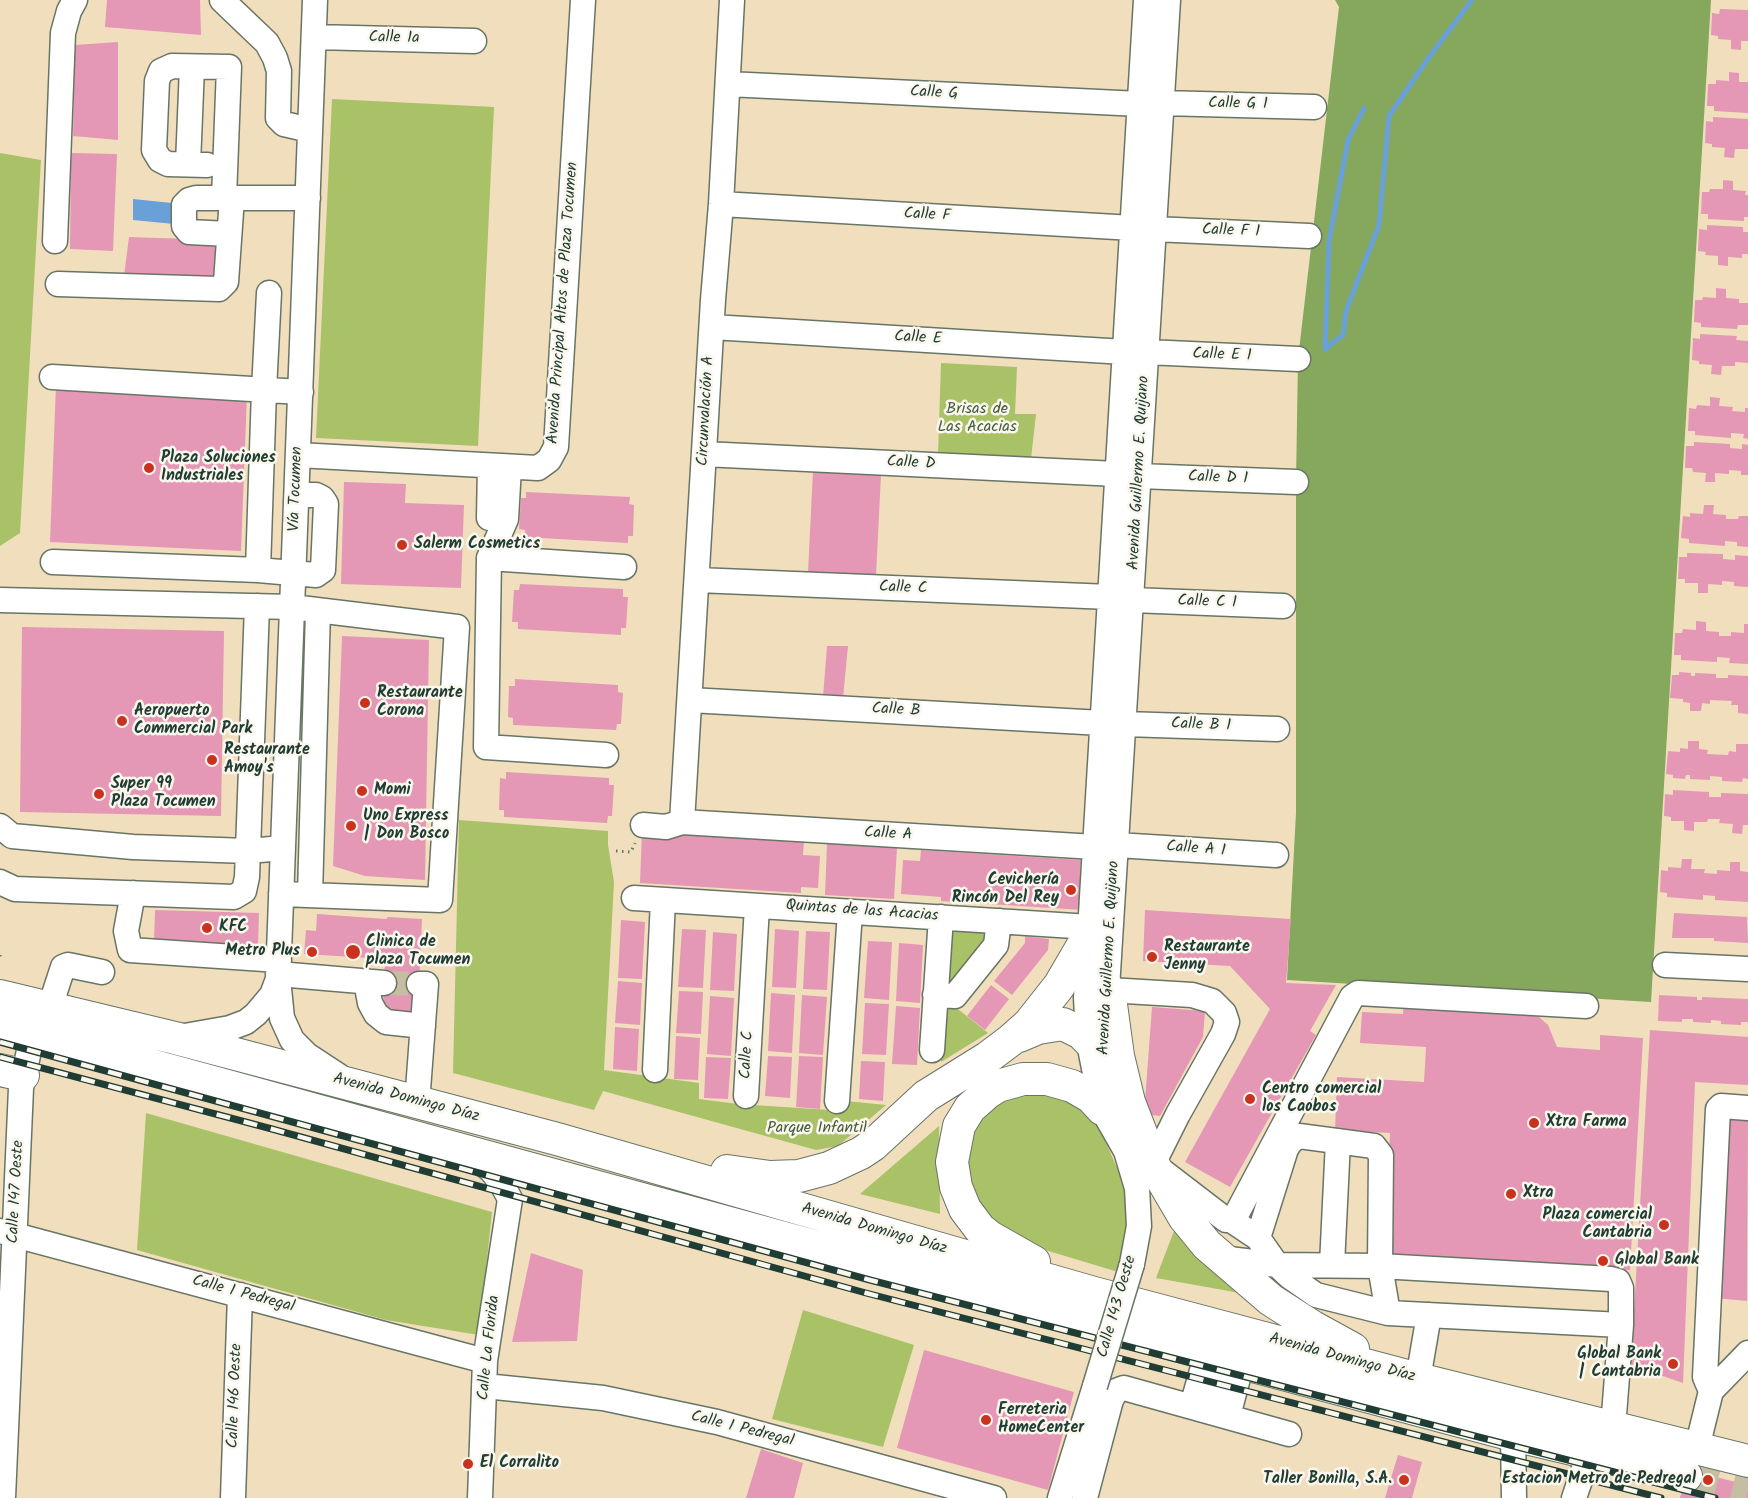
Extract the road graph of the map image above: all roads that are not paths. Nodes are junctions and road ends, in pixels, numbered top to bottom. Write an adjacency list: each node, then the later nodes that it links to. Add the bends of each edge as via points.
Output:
1 (75, 0): 21 (street, via 63,33)
2 (222, 0): 14 (street, via 267,43 279,71 278,118 284,124)
3 (315, 0): 8 (street, Vía Tocumen)
4 (584, 0): 32 (street, Avenida Principal Altos de Plaza Tocumen, via 556,447 549,460 538,468)
5 (732, 0): 11 (street, Circunvalación A)
6 (1146, 0): 12 (street, Avenida Guillermo E. Quijano)
7 (1168, 0): 12 (street, Avenida Guillermo E. Quijano)
8 (314, 37): 9 (street, Calle 1a); 14 (street, Vía Tocumen)
9 (474, 41)
10 (192, 67): 10 (street, via 198,165 168,164 154,150 158,81 161,71 172,66); 15 (street, via 229,67)
11 (728, 84): 12 (street, Calle G); 17 (street, Circunvalación A)
12 (1151, 104): 13 (street, Calle G 1); 18 (street, Avenida Guillermo E. Quijano)
13 (1314, 107)
14 (310, 130): 16 (street, Vía Tocumen)
15 (228, 198): 16 (street); 19 (street); 19 (street, via 189,200 184,204 184,226 196,234)
16 (308, 198): 29 (street, Vía Tocumen)
17 (721, 204): 18 (street, Calle F); 24 (street, Circunvalación A)
18 (1143, 228): 20 (street, Calle F 1); 25 (street, Avenida Guillermo E. Quijano)
19 (229, 234): 22 (street, via 226,282 219,289)
20 (1309, 236)
21 (55, 241)
22 (58, 284)
23 (269, 293): 28 (street)
24 (712, 327): 25 (street, Calle E); 30 (street, Circunvalación A)
25 (1136, 352): 26 (street, Calle E 1); 33 (street, Avenida Guillermo E. Quijano)
26 (1298, 359)
27 (52, 377): 28 (street)
28 (264, 390): 29 (street); 42 (street)
29 (300, 392): 31 (street, Vía Tocumen)
30 (704, 454): 33 (street, Calle D); 44 (street, Circunvalación A)
31 (298, 455): 32 (street, Avenida Principal Altos de Plaza Tocumen); 35 (street, Vía Tocumen)
32 (500, 466): 36 (street); 39 (street, via 506,519)
33 (1128, 475): 34 (street, Calle D 1); 45 (street, Avenida Guillermo E. Quijano)
34 (1296, 482)
35 (297, 495): 37 (street, Vía Tocumen); 38 (street, via 316,495 326,504)
36 (489, 518)
37 (295, 541): 38 (street); 43 (street, Vía Tocumen)
38 (324, 543): 43 (street, via 323,570 316,575)
39 (489, 558): 41 (street); 54 (street, via 486,747)
40 (53, 562): 42 (street)
41 (624, 567)
42 (258, 570): 43 (street)
43 (294, 574): 49 (street, Vía Tocumen)
44 (697, 580): 45 (street, Calle C); 51 (street, Circunvalación A)
45 (1121, 599): 48 (street, Calle C 1); 53 (street, Avenida Guillermo E. Quijano)
46 (0, 600): 47 (street)
47 (257, 606): 49 (street); 60 (street)
48 (1283, 606)
49 (292, 607): 50 (street); 59 (street, Vía Tocumen)
50 (318, 610): 65 (street); 65 (street, via 457,627 440,900)
51 (690, 700): 53 (street, Calle B); 55 (street, Circunvalación A)
52 (1276, 729): 53 (street, Calle B 1)
53 (1113, 735): 58 (street, Avenida Guillermo E. Quijano)
54 (606, 754)
55 (682, 822): 56 (street, Calle A); 58 (street, Calle A)
56 (643, 825)
57 (0, 826): 60 (street, via 12,836 133,847)
58 (1106, 846): 61 (street, Calle A 1); 72 (street, Avenida Guillermo E. Quijano); 78 (street, Avenida Guillermo E. Quijano)
59 (283, 848): 60 (street); 64 (street, Vía Tocumen)
60 (248, 851): 63 (street, via 244,891 234,897)
61 (1275, 855)
62 (0, 882): 63 (street, via 15,889)
63 (133, 893): 75 (street, via 126,931 130,950)
64 (281, 894): 65 (street); 75 (street, Vía Tocumen)
65 (310, 895)
66 (634, 898): 67 (street, Quintas de las Acacias)
67 (663, 900): 68 (street, Quintas de las Acacias); 89 (street)
68 (757, 906): 69 (street, Quintas de las Acacias); 92 (street, Calle C)
69 (850, 912): 70 (street, Quintas de las Acacias); 93 (street)
70 (941, 917): 71 (street, Quintas de las Acacias); 79 (street)
71 (999, 921): 72 (street, Quintas de las Acacias); 79 (street, via 996,945 955,996)
72 (1089, 941): 78 (street, via 1096,981); 86 (main road, via 1034,1018); 87 (street, Avenida Guillermo E. Quijano, via 1086,997)
73 (1665, 965): 74 (street)
74 (1748, 969)
75 (278, 971): 84 (street, via 375,982 370,1003 376,1014 386,1022); 85 (street, via 272,995 246,1022 230,1029); 91 (street, Vía Tocumen, via 282,1018 292,1040 307,1055)
76 (102, 972): 82 (street, Calle 147 Oeste, via 63,967)
77 (419, 984): 84 (street, via 426,984)
78 (1109, 990): 87 (street, Avenida Guillermo E. Quijano, via 1104,1024); 100 (main road, via 1122,1076); 100 (street, via 1192,995 1212,1001 1227,1022)
79 (935, 995): 88 (street)
80 (0, 996): 82 (main road, Avenida Domingo Díaz)
81 (1586, 1006): 103 (street, via 1358,993 1352,997)
82 (41, 1020): 83 (main road, Avenida Domingo Díaz); 85 (main road, Avenida Domingo Díaz); 90 (street, Calle 147 Oeste); 99 (main road, Avenida Domingo Díaz)
83 (0, 1024)
84 (423, 1026): 94 (street)
85 (175, 1038): 91 (main road, Avenida Domingo Díaz)
86 (1011, 1040): 87 (main road, via 1057,1024 1068,1026); 97 (main road, via 926,1096 873,1145 812,1173 770,1177 724,1171)
87 (1095, 1047): 96 (street, Avenida Guillermo E. Quijano, via 1110,1104)
88 (932, 1050)
89 (655, 1070)
90 (12, 1073): 104 (street, Calle 147 Oeste, via 21,1088)
91 (351, 1083): 94 (main road, Avenida Domingo Díaz)
92 (746, 1096)
93 (837, 1101)
94 (417, 1102): 97 (main road, Avenida Domingo Díaz)
95 (1748, 1108): 120 (street, via 1718,1109 1705,1377)
96 (1104, 1113): 110 (main road, via 1091,1097 1058,1081 1023,1079 998,1086 977,1100 963,1118 952,1162 960,1198 981,1229 1000,1244); 132 (street, Calle 143 Oeste, bridge, via 1126,1151 1137,1188 1139,1226 1132,1264)
97 (558, 1139): 110 (main road, Avenida Domingo Díaz)
98 (1338, 1141): 105 (street, via 1299,1136 1291,1142); 108 (street); 109 (street, via 1374,1146 1381,1155)
99 (463, 1150): 101 (main road, Avenida Domingo Díaz); 102 (street, via 491,1170)
100 (1153, 1164): 103 (street); 106 (main road, via 1184,1216)
101 (565, 1179): 102 (street, via 534,1181); 116 (main road, Avenida Domingo Díaz)
102 (510, 1199): 117 (street, Calle La Florida)
103 (1231, 1220): 105 (street)
104 (8, 1232): 111 (street, Calle 1 Pedregal); 128 (street, Calle 147 Oeste)
105 (1258, 1238): 107 (street)
106 (1221, 1258): 107 (street); 118 (main road, via 1293,1315)
107 (1277, 1265): 108 (street); 112 (street, via 1316,1295)
108 (1332, 1265): 109 (street)
109 (1380, 1266): 112 (street); 114 (street, via 1611,1279 1618,1281 1621,1288)
110 (1094, 1293): 118 (main road, Avenida Domingo Díaz)
111 (240, 1295): 117 (street, Calle 1 Pedregal); 129 (street, Calle 146 Oeste)
112 (1388, 1313): 113 (street)
113 (1429, 1315): 114 (street); 118 (street)
114 (1621, 1325): 122 (street)
115 (1748, 1353): 120 (street)
116 (1224, 1358): 121 (street); 121 (street); 124 (main road, Avenida Domingo Díaz)
117 (485, 1361): 119 (street, Calle La Florida)
118 (1412, 1377): 122 (main road, Avenida Domingo Díaz)
119 (485, 1386): 130 (street, Calle La Florida); 131 (street, Calle 1 Pedregal, via 603,1398 717,1422)
120 (1711, 1391): 127 (street)
121 (1210, 1411): 123 (street); 133 (street, via 1124,1388 1116,1391)
122 (1613, 1428): 127 (main road, Avenida Domingo Díaz)
123 (1289, 1434)
124 (1513, 1435): 125 (main road, Avenida Domingo Díaz); 134 (street)
125 (1589, 1454): 127 (main road, Avenida Domingo Díaz); 135 (street)
126 (1748, 1461): 127 (main road, Avenida Domingo Díaz)
127 (1691, 1462)
128 (3, 1498)
129 (233, 1498)
130 (480, 1498)
131 (994, 1498)
132 (1060, 1498)
133 (1085, 1498)
134 (1514, 1498)
135 (1574, 1498)

